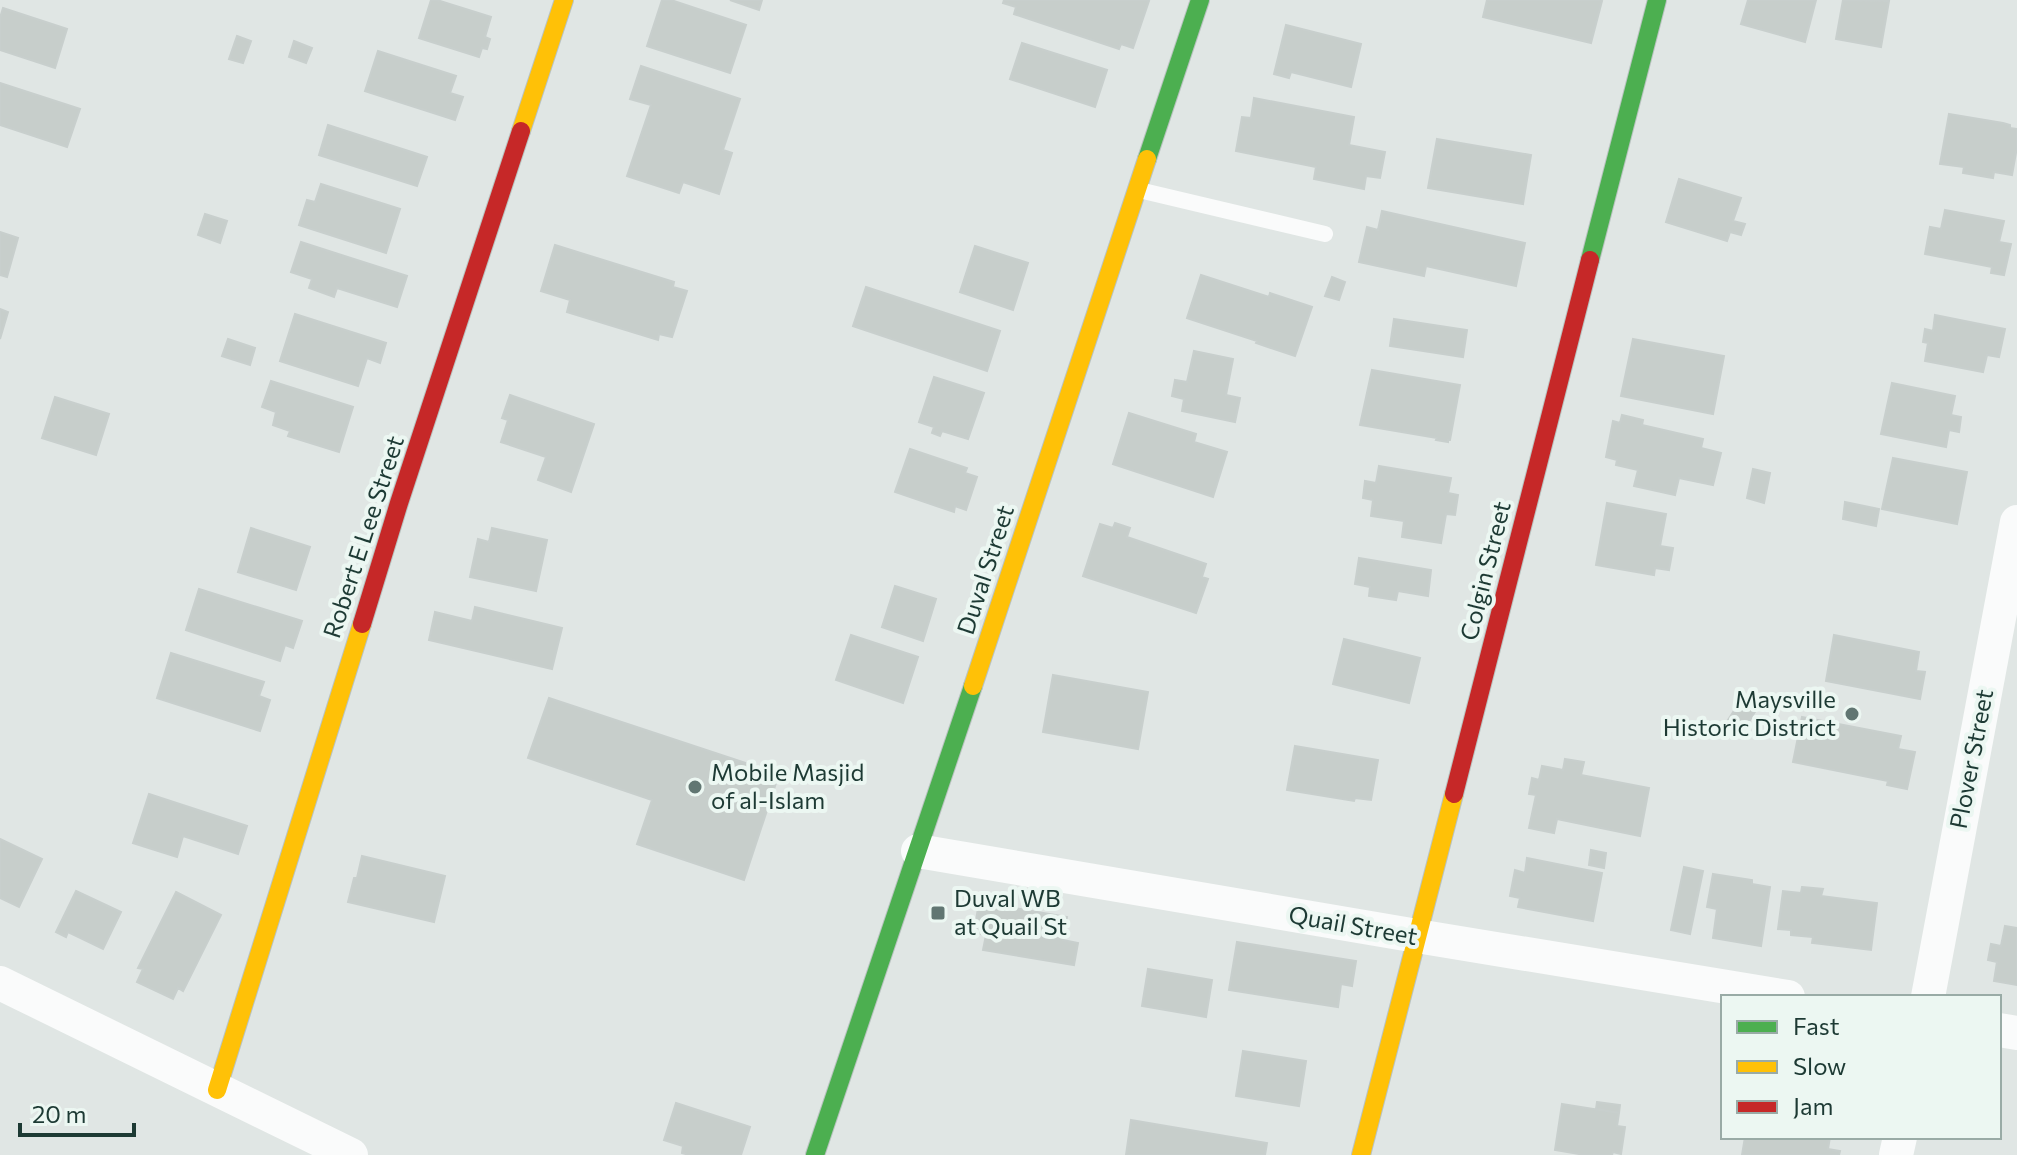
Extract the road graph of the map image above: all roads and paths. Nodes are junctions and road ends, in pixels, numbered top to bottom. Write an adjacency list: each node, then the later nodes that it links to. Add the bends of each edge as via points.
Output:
1 (564, 0): 12 (street, Robert E Lee Street, via 399,503)
2 (1200, 0): 4 (street, Duval Street)
3 (1657, 0): 8 (street, Colgin Street)
4 (1137, 190): 5 (lane); 7 (street, Duval Street)
5 (1325, 234)
6 (2017, 522): 11 (street, Plover Street)
7 (918, 851): 8 (street, Quail Street); 14 (street, Duval Street)
8 (1417, 936): 10 (street, Quail Street); 15 (street, Colgin Street)
9 (0, 983): 12 (street)
10 (1776, 995)
11 (1928, 995)
12 (217, 1090): 13 (street)
13 (351, 1155)
14 (815, 1155)
15 (1361, 1155)

